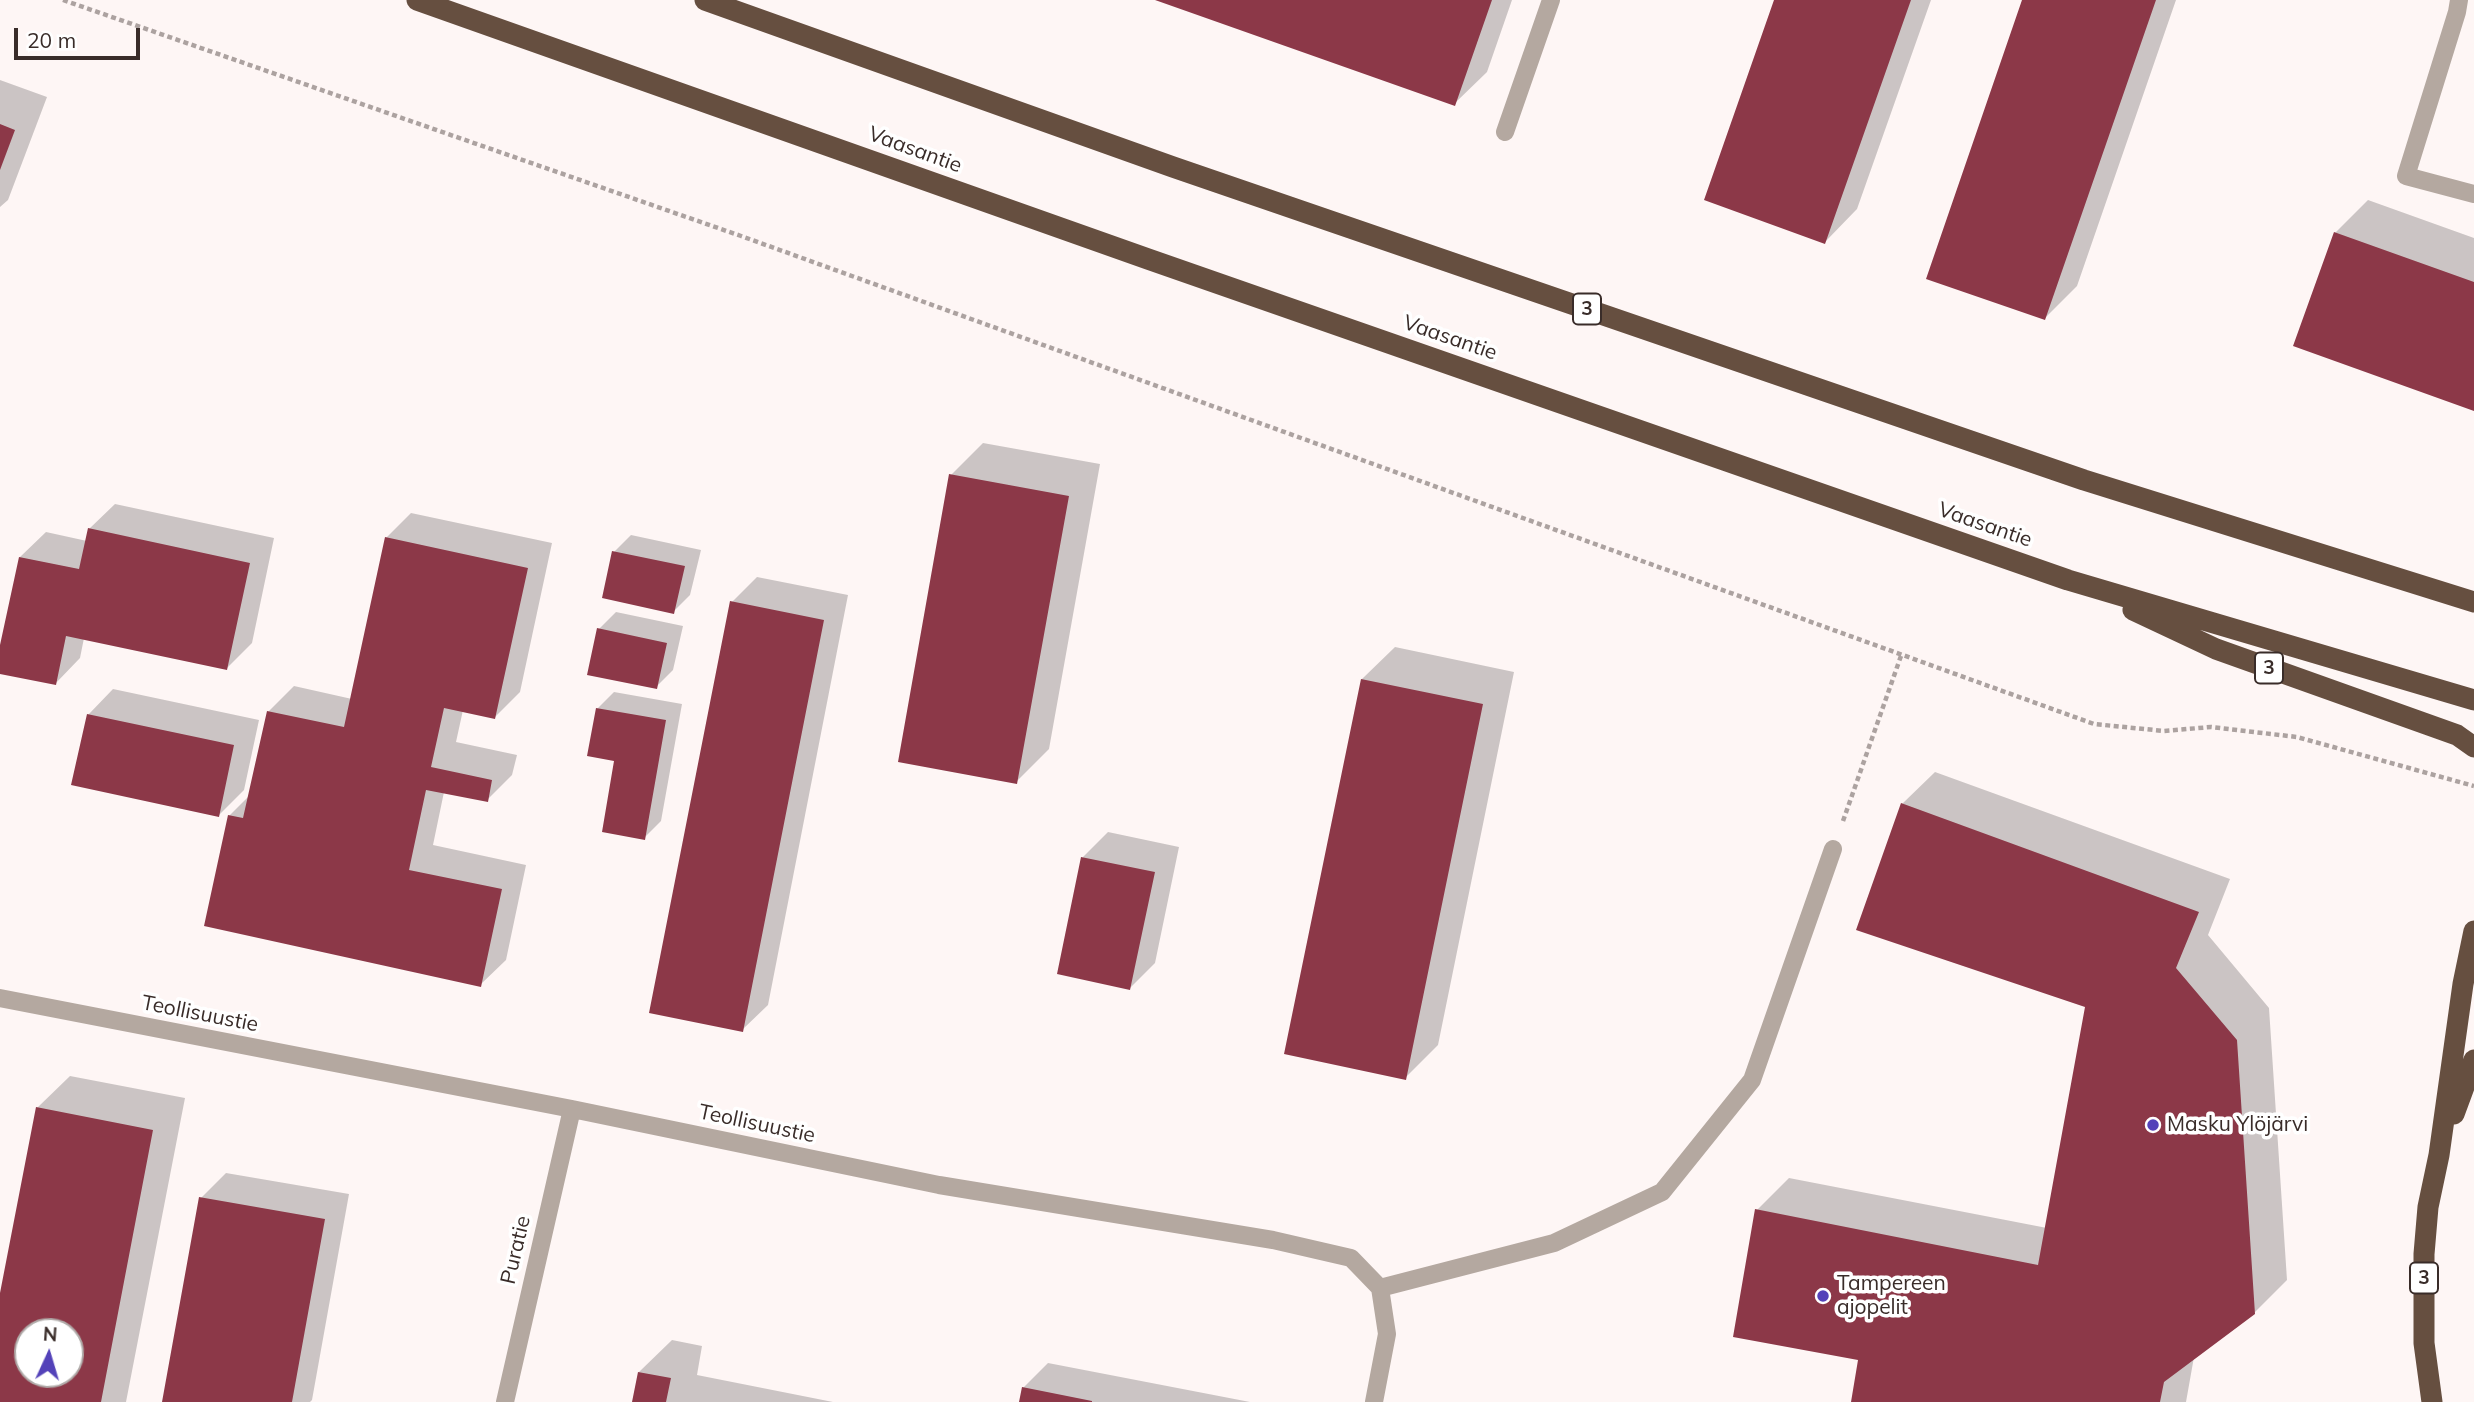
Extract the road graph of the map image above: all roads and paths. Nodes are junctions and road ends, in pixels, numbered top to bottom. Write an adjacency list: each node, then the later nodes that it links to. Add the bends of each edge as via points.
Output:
1 (63, 0): 10 (path, via 741,236)
2 (417, 0): 8 (highway, Vaasantie / 3)
3 (705, 0): 9 (highway, 3, via 2058,471)
4 (1550, 0): 6 (street)
5 (2459, 0): 7 (street, via 2406,176)
6 (1505, 132)
7 (2474, 194)
8 (2068, 580): 11 (highway, Vaasantie); 12 (highway, 3, via 2216,649 2457,735)
9 (2474, 602)
10 (1902, 653): 13 (path, via 2094,724 2164,731 2211,727 2297,737); 14 (path)
11 (2474, 700)
12 (2474, 747)
13 (2474, 786)
14 (1833, 849): 20 (street, via 1752,1080 1662,1192 1554,1243)
15 (2474, 931): 19 (highway, 3)
16 (0, 998): 18 (street, Teollisuustie)
17 (2474, 1060): 19 (highway)
18 (572, 1109): 20 (street, Teollisuustie, via 939,1185 1273,1240 1351,1258); 21 (street, Puratie)
19 (2439, 1155): 23 (highway, 3, via 2424,1254 2424,1343)
20 (1380, 1288): 22 (street, via 1387,1334)
21 (505, 1402)
22 (1374, 1402)
23 (2432, 1402)

